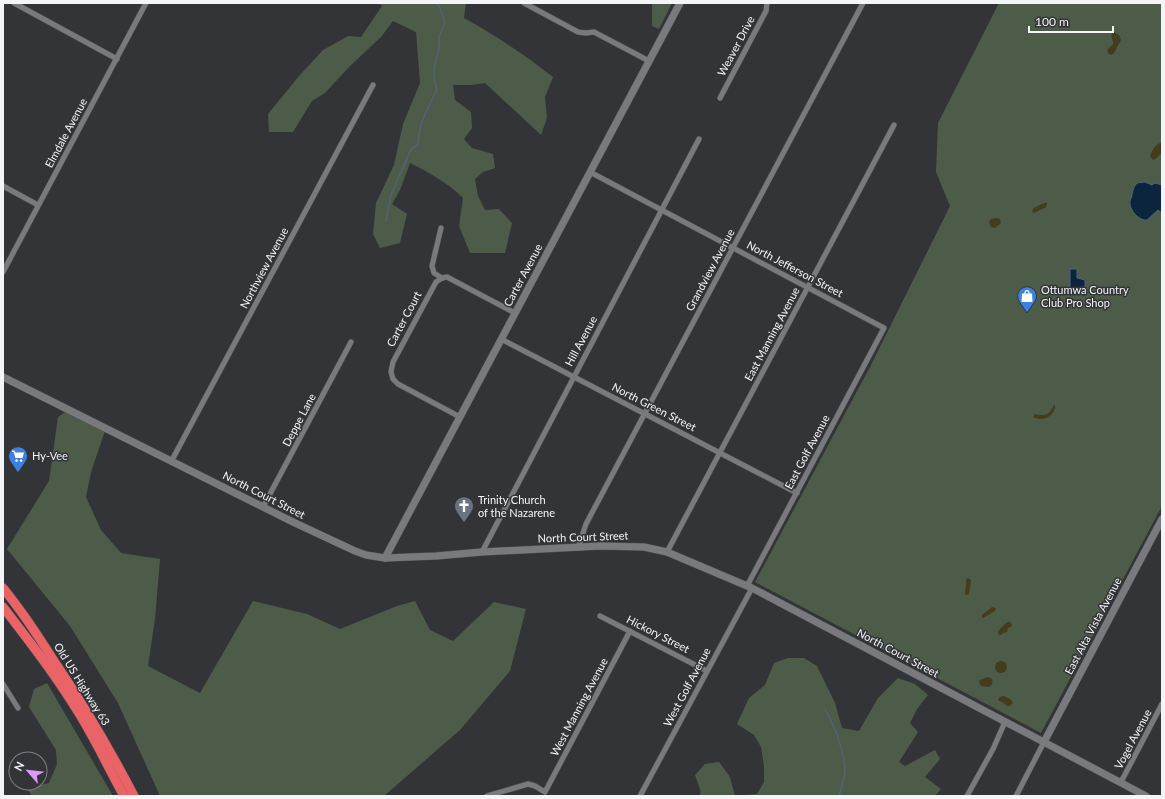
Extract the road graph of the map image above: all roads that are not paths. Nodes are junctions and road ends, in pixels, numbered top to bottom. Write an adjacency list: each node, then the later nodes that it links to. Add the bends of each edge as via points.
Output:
1 (14, 3): 7 (street)
2 (146, 3): 8 (street, Elmdale Avenue)
3 (524, 3): 9 (street, via 578,32 594,32)
4 (680, 3): 9 (main road, Carter Avenue)
5 (767, 3): 11 (street, Weaver Drive, via 766,11)
6 (863, 3): 19 (street, Grandview Avenue)
7 (21, 5): 8 (street)
8 (116, 59): 16 (street, Elmdale Avenue)
9 (649, 61): 14 (main road, Carter Avenue)
10 (374, 85): 32 (street, Northview Avenue)
11 (720, 98)
12 (894, 125): 22 (street, East Manning Avenue)
13 (699, 139): 17 (street, Hill Avenue)
14 (590, 172): 17 (street, North Jefferson Street); 23 (main road, Carter Avenue)
15 (3, 186): 16 (street)
16 (38, 205): 20 (street, Elmdale Avenue)
17 (662, 210): 19 (street, North Jefferson Street); 28 (street, Hill Avenue)
18 (441, 228): 21 (street, via 432,266 434,273)
19 (733, 248): 22 (street, North Jefferson Street); 29 (street, Grandview Avenue)
20 (3, 272)
21 (442, 278): 23 (street, via 447,277); 30 (street, Carter Court, via 436,282 393,362 391,372 398,384)
22 (808, 287): 24 (street, North Jefferson Street); 31 (street, East Manning Avenue)
23 (515, 313): 25 (main road, Carter Avenue)
24 (884, 328): 33 (street, East Golf Avenue)
25 (501, 339): 28 (street, North Green Street); 30 (main road, Carter Avenue)
26 (351, 342): 34 (street, Deppe Lane)
27 (3, 377): 32 (main road, North Court Street)
28 (574, 377): 29 (street, North Green Street); 37 (street, Hill Avenue)
29 (645, 414): 31 (street, North Green Street); 36 (street, Grandview Avenue, via 586,524)
30 (460, 417): 39 (main road, Carter Avenue)
31 (720, 453): 33 (street, North Green Street); 38 (street, East Manning Avenue)
32 (172, 460): 34 (main road, North Court Street)
33 (797, 493): 40 (street, East Golf Avenue)
34 (264, 507): 39 (main road, North Court Street, via 348,548)
35 (1162, 519): 50 (main road, East Alta Vista Avenue)
36 (578, 548): 37 (main road, North Court Street); 38 (main road, North Court Street, via 633,546)
37 (482, 552): 39 (main road, North Court Street)
38 (667, 552): 40 (main road, North Court Street)
39 (385, 558)
40 (750, 587): 45 (street, West Golf Avenue); 49 (main road, North Court Street)
41 (3, 588): 53 (highway, Old US Highway 63, via 74,691)
42 (3, 608): 52 (highway, via 57,679)
43 (600, 616): 44 (street, Hickory Street)
44 (630, 632): 45 (street, Hickory Street); 54 (street, West Manning Avenue, via 545,792 528,784)
45 (707, 671): 55 (street, West Golf Avenue)
46 (3, 684): 48 (street)
47 (1162, 704): 51 (street, Vogel Avenue)
48 (18, 708)
49 (1005, 722): 50 (main road, North Court Street); 56 (street)
50 (1044, 742): 51 (main road, North Court Street); 57 (street)
51 (1121, 782): 58 (main road, North Court Street)
52 (124, 796)
53 (134, 796)
54 (487, 796)
55 (640, 796)
56 (967, 796)
57 (1016, 796)
58 (1146, 796)

